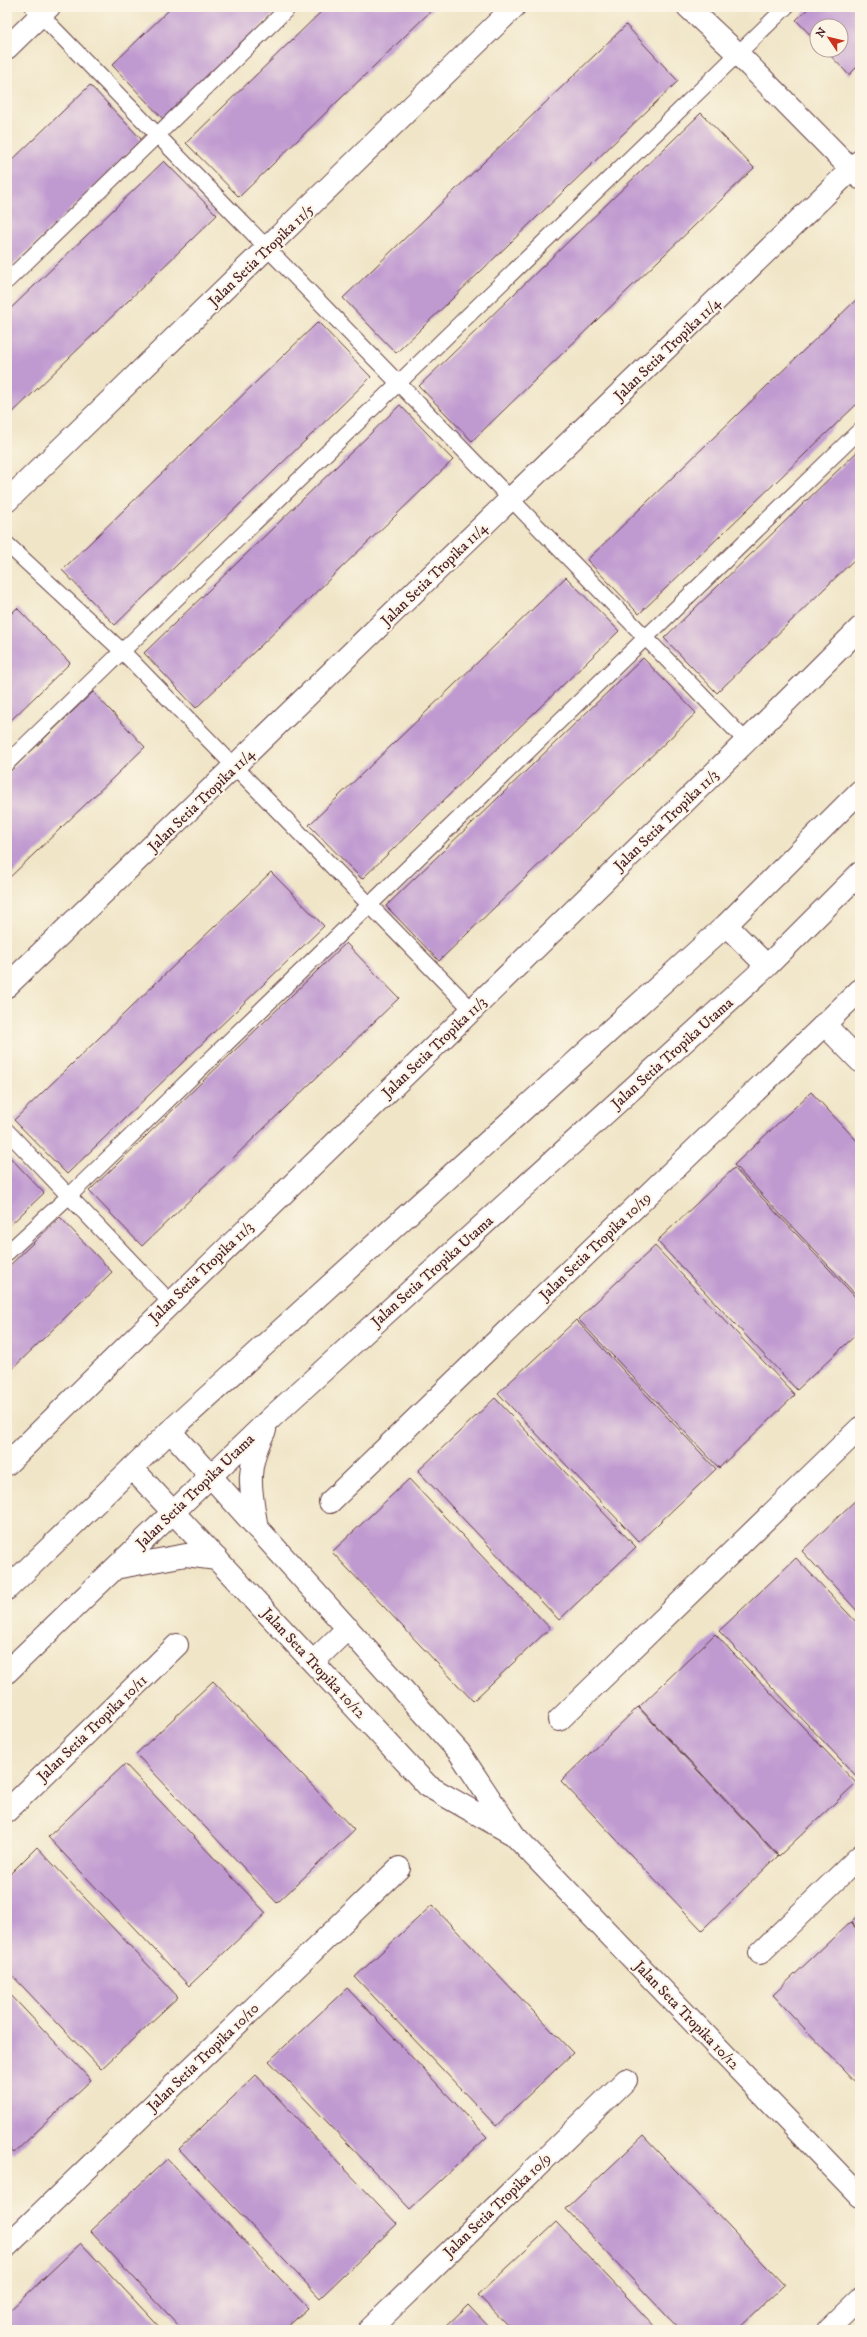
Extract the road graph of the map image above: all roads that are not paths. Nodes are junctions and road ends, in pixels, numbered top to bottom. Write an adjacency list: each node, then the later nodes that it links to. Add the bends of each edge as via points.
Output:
1 (289, 7): 8 (lane)
2 (514, 7): 10 (street, Jalan Setia Tropika 11/5)
3 (688, 7): 7 (street)
4 (786, 7): 7 (lane)
5 (41, 10): 6 (street); 8 (lane)
6 (7, 48)
7 (738, 54): 9 (street); 12 (lane)
8 (156, 136): 10 (lane); 11 (lane)
9 (857, 169): 14 (street, Jalan Setia Tropika 11/4)
10 (267, 250): 12 (lane); 15 (street, Jalan Setia Tropika 11/5)
11 (7, 281)
12 (399, 382): 14 (lane); 19 (lane)
13 (860, 430): 18 (lane)
14 (512, 498): 18 (lane); 22 (street, Jalan Setia Tropika 11/4)
15 (7, 501)
16 (7, 544): 19 (lane)
17 (860, 628): 20 (street, Jalan Setia Tropika 11/3)
18 (645, 638): 20 (lane); 25 (lane)
19 (122, 651): 21 (lane); 22 (lane)
20 (747, 742): 30 (street, Jalan Setia Tropika 11/3)
21 (7, 763)
22 (236, 766): 25 (lane); 28 (street, Jalan Setia Tropika 11/4)
23 (860, 791): 26 (street)
24 (860, 873): 27 (street, Jalan Setia Tropika Utama)
25 (369, 906): 30 (lane); 34 (lane)
26 (726, 925): 27 (street); 39 (street)
27 (767, 966): 37 (street, Jalan Setia Tropika Utama)
28 (7, 986)
29 (860, 990): 31 (street, Jalan Setia Tropika 10/19)
30 (472, 1010): 36 (street, Jalan Setia Tropika 11/3)
31 (824, 1024): 32 (street); 43 (street, Jalan Setia Tropika 10/19)
32 (860, 1061)
33 (7, 1131): 34 (lane)
34 (69, 1196): 35 (lane); 36 (lane)
35 (7, 1253)
36 (170, 1302): 40 (street, Jalan Setia Tropika 11/3)
37 (271, 1418): 42 (street, Jalan Setia Tropika Utama); 45 (street, via 257,1444 250,1466 250,1492)
38 (860, 1428): 53 (street)
39 (170, 1431): 41 (street); 42 (street, Jalan Seta Tropika 10/12)
40 (7, 1464)
41 (132, 1468): 44 (street, Jalan Seta Tropika 10/12); 48 (street)
42 (211, 1476): 44 (street, Jalan Setia Tropika Utama); 45 (street, Jalan Seta Tropika 10/12)
43 (330, 1502)
44 (173, 1512): 46 (street, Jalan Seta Tropika 10/12); 47 (street, Jalan Setia Tropika Utama)
45 (257, 1528): 49 (street, Jalan Seta Tropika 10/12)
46 (217, 1559): 47 (street, via 186,1555); 51 (street, Jalan Seta Tropika 10/12)
47 (115, 1568): 52 (street, Jalan Setia Tropika Utama)
48 (7, 1589)
49 (348, 1628): 51 (street); 55 (street, Jalan Seta Tropika 10/12, via 460,1752)
50 (177, 1645): 54 (street, Jalan Setia Tropika 10/11)
51 (313, 1662): 55 (street, Jalan Seta Tropika 10/12, via 428,1786)
52 (7, 1672)
53 (558, 1720)
54 (7, 1811)
55 (514, 1835): 60 (street, Jalan Seta Tropika 10/12)
56 (860, 1856): 58 (street)
57 (399, 1868): 61 (street, Jalan Setia Tropika 10/10)
58 (760, 1953)
59 (626, 2080): 63 (street, Jalan Setia Tropika 10/9)
60 (860, 2196)
61 (7, 2246)
62 (860, 2299): 64 (street)
63 (369, 2330)
64 (828, 2330)

